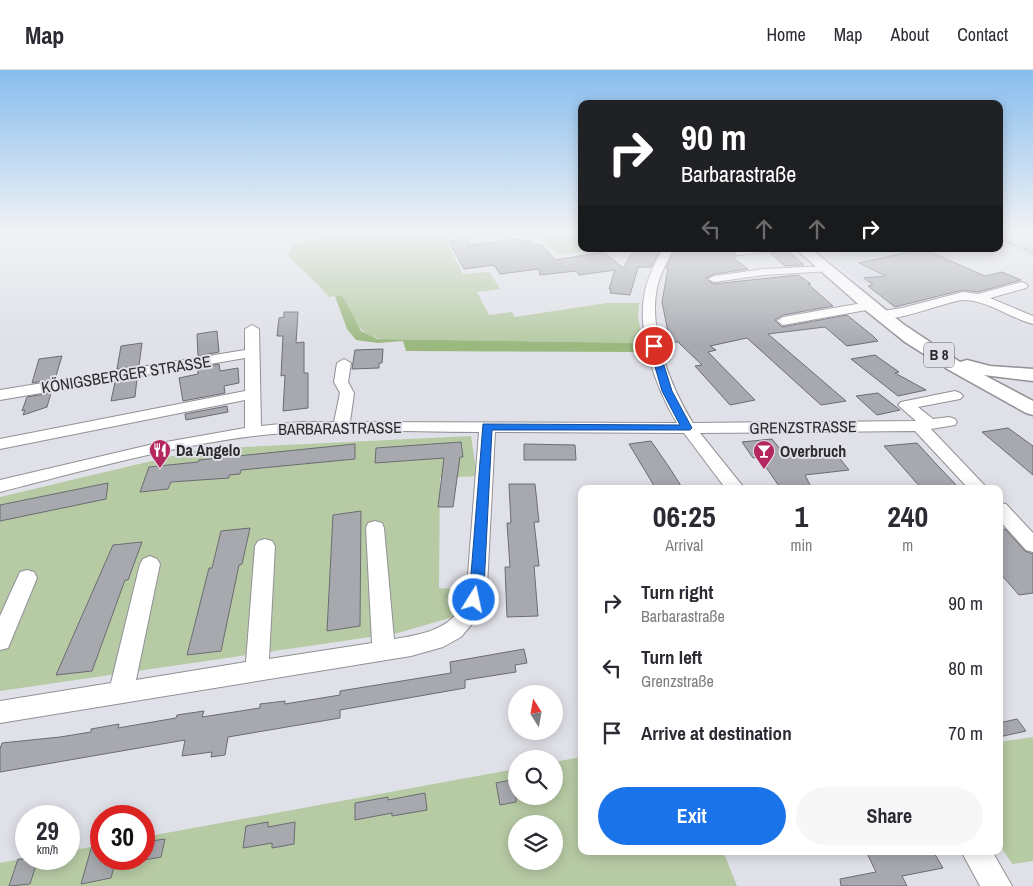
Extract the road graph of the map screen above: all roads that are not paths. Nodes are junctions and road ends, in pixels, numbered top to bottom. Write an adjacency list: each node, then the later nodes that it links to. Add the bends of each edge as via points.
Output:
1 (658, 269): 25 (street, via 650,293 650,329 667,391)
2 (825, 269): 4 (street, via 764,272)
3 (827, 269): 7 (main road, B 8); 7 (main road, B 8)
4 (714, 279)
5 (1022, 286): 6 (street)
6 (978, 298): 7 (street, via 963,296); 8 (street)
7 (879, 311): 9 (street); 13 (main road, B 8); 15 (main road, B 8, via 912,339)
8 (1033, 320)
9 (783, 321)
10 (252, 329): 11 (street)
11 (252, 353): 16 (street); 17 (street, KÖNIGSBERGER STRASSE)
12 (344, 363): 23 (street, via 341,382 347,393)
13 (967, 365): 14 (main road); 15 (main road, B 8)
14 (1033, 377): 15 (main road)
15 (1005, 390): 19 (main road, B 8); 20 (main road, B 8)
16 (252, 394): 26 (street); 27 (street)
17 (0, 395)
18 (955, 396): 22 (street, via 906,405)
19 (1033, 400)
20 (1033, 408)
21 (949, 422): 22 (street, GRENZSTRASSE)
22 (924, 425): 25 (street, GRENZSTRASSE); 29 (street)
23 (341, 427): 24 (street, BARBARASTRASSE); 26 (street, BARBARASTRASSE)
24 (487, 427): 25 (street, BARBARASTRASSE); 38 (street, via 477,587 470,613 453,631 435,640)
25 (687, 428): 28 (street)
26 (253, 430): 30 (street, BARBARASTRASSE, via 203,438)
27 (0, 444)
28 (733, 485)
29 (976, 485)
30 (0, 486)
31 (1003, 513): 33 (street)
32 (375, 528): 38 (street)
33 (1033, 545)
34 (265, 546): 39 (street)
35 (150, 564): 40 (street)
36 (27, 578): 37 (street)
37 (0, 641)
38 (384, 650): 39 (street)
39 (257, 670): 40 (street)
40 (121, 692): 41 (street)
41 (0, 712)
42 (978, 855): 43 (street)
43 (997, 886)

